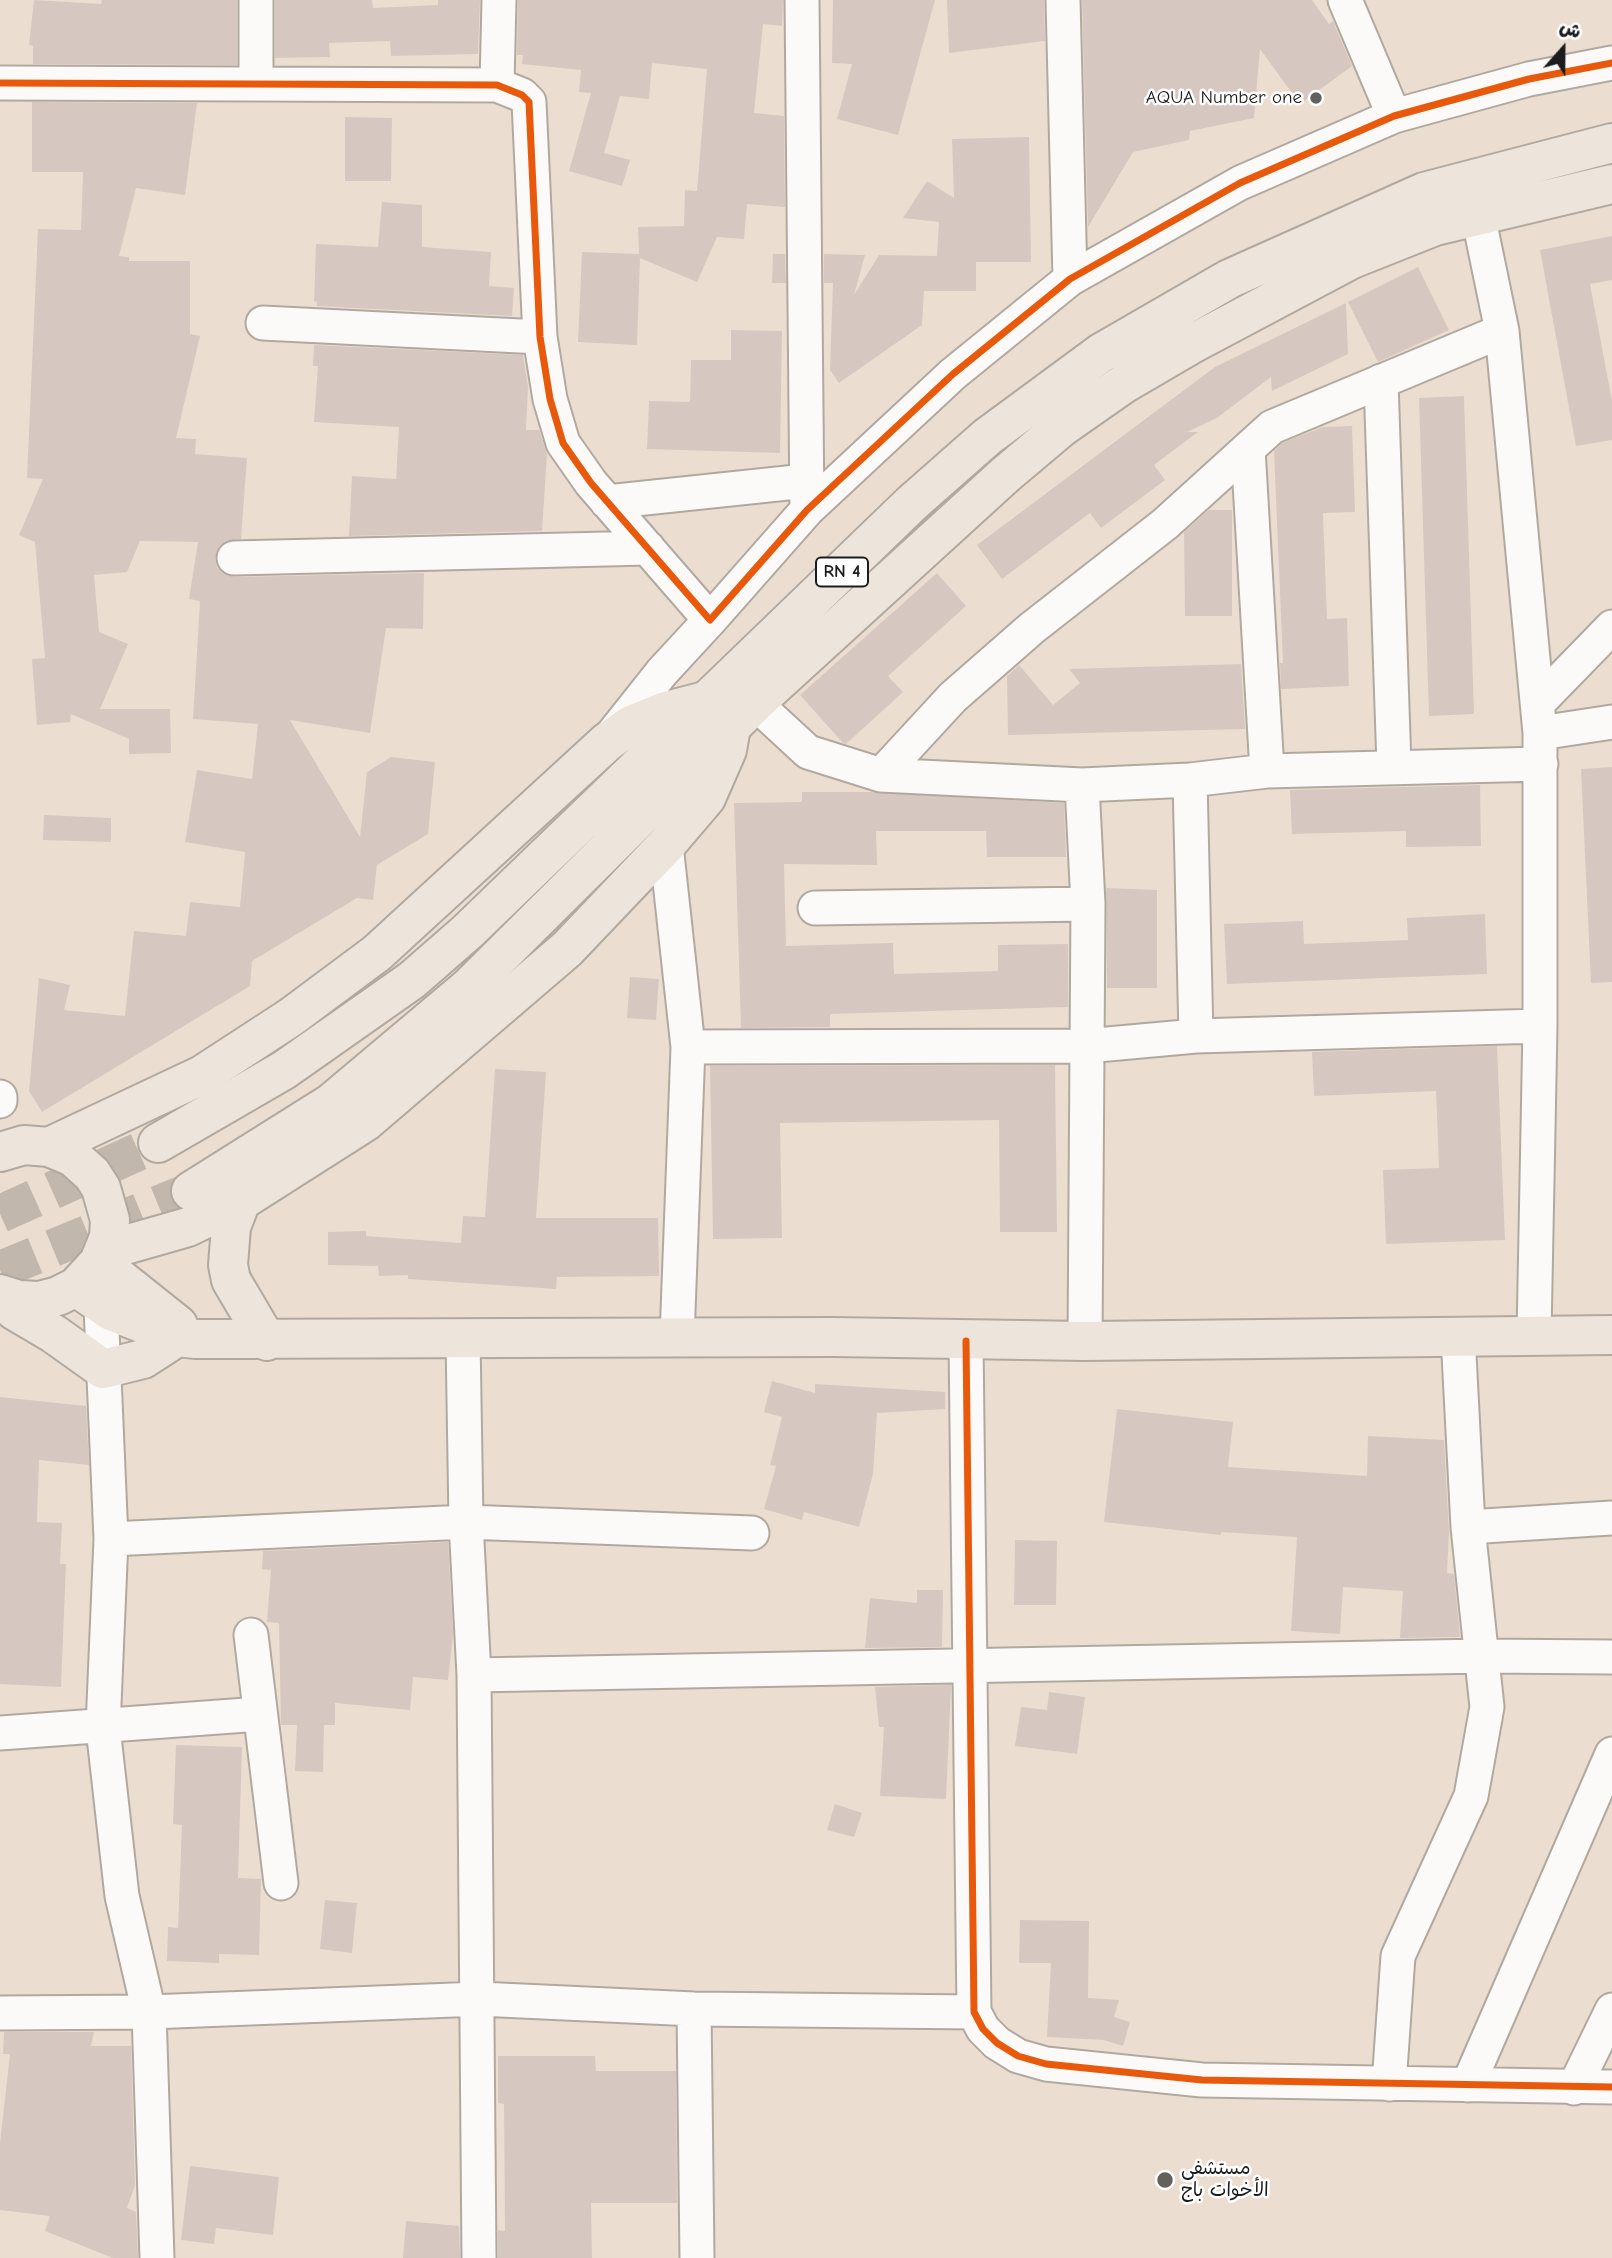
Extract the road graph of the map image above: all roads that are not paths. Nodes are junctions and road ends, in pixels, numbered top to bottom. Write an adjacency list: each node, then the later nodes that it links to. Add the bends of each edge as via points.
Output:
1 (256, 0): 8 (street)
2 (499, 0): 9 (street)
3 (802, 0): 20 (street)
4 (1063, 0): 14 (street)
5 (1345, 0): 10 (street)
6 (1612, 63): 10 (street, via 1529,79)
7 (0, 83): 8 (street)
8 (256, 84): 9 (street)
9 (497, 85): 17 (street, via 512,89 529,103)
10 (1394, 116): 14 (street, via 1240,183)
11 (1612, 143): 26 (main road, RN 4, via 1424,192 1229,279 1101,353 987,437 912,503)
12 (1612, 184): 13 (main road, RN 4)
13 (1478, 215): 16 (street); 26 (main road, RN 4, via 1435,226 1352,259 1125,383 1005,475)
14 (1070, 279): 20 (street)
15 (263, 323): 17 (street)
16 (1502, 331): 18 (street); 28 (street)
17 (540, 337): 21 (street, via 550,400 563,443)
18 (1381, 381): 19 (street, via 1294,415); 30 (street)
19 (1248, 449): 31 (street); 32 (street, via 1165,524 1032,628 953,697)
20 (806, 496): 21 (street); 24 (street)
21 (607, 502): 22 (street)
22 (648, 548): 23 (street); 24 (street)
23 (233, 558)
24 (710, 620): 29 (street)
25 (1612, 627): 28 (street)
26 (732, 710): 29 (main road, via 663,712 631,725); 32 (street, via 808,752); 35 (main road, via 727,750 706,798); 42 (main road, RN 4, via 412,980 284,1070); 45 (main road, RN 4, via 469,987 331,1103)
27 (1612, 722): 28 (street)
28 (1540, 733): 30 (street); 38 (street)
29 (607, 742): 43 (main road, via 377,953 292,1017 202,1075)
30 (1394, 766): 31 (street)
31 (1266, 771): 33 (street)
32 (881, 775): 34 (street)
33 (1190, 780): 34 (street); 39 (street)
34 (1082, 785): 36 (street)
35 (666, 845): 41 (street); 46 (main road, via 567,949 365,1122)
36 (1088, 904): 37 (street); 40 (street)
37 (815, 908)
38 (1540, 1027): 39 (street); 50 (street)
39 (1196, 1036): 40 (street)
40 (1086, 1046): 41 (street); 57 (street)
41 (688, 1047): 54 (street)
42 (158, 1143)
43 (49, 1147): 44 (main road, via 24,1145); 47 (main road, via 73,1157 102,1188 110,1220)
44 (0, 1152)
45 (191, 1191)
46 (241, 1201): 47 (main road); 55 (main road, via 230,1227 228,1265 234,1287)
47 (95, 1277): 48 (main road, via 58,1296); 52 (main road); 58 (street)
48 (13, 1306): 58 (main road)
49 (1458, 1335): 50 (main road); 57 (main road); 61 (street)
50 (1534, 1335): 51 (main road)
51 (1612, 1335)
52 (186, 1338): 55 (main road); 58 (main road, via 143,1359)
53 (463, 1338): 54 (main road); 55 (main road); 60 (street)
54 (677, 1338): 56 (main road)
55 (267, 1341)
56 (966, 1341): 57 (main road); 67 (street)
57 (1085, 1341)
58 (103, 1369): 63 (street)
59 (1612, 1518): 61 (street)
60 (466, 1522): 62 (street); 63 (street); 68 (street)
61 (1468, 1527): 65 (street)
62 (752, 1533)
63 (111, 1539): 70 (street)
64 (251, 1636): 69 (street)
65 (1483, 1656): 66 (street); 67 (street); 80 (street, via 1487,1707 1471,1796 1398,1956)
66 (1612, 1657)
67 (972, 1667): 68 (street); 77 (street)
68 (474, 1675): 74 (street)
69 (260, 1714): 70 (street); 73 (street)
70 (103, 1728): 71 (street); 78 (street, via 122,1896)
71 (0, 1732)
72 (1612, 1754): 81 (street)
73 (281, 1883)
74 (479, 1999): 75 (street); 78 (street); 85 (street)
75 (694, 2009): 77 (street); 86 (street)
76 (1612, 2010): 83 (street)
77 (974, 2011): 80 (street, via 997,2043 1018,2056 1046,2064 1202,2080)
78 (149, 2012): 79 (street); 84 (street)
79 (0, 2013)
80 (1389, 2084): 81 (street)
81 (1468, 2085): 83 (street)
82 (1612, 2087): 83 (street)
83 (1574, 2088)
84 (157, 2258)
85 (479, 2258)
86 (697, 2258)

